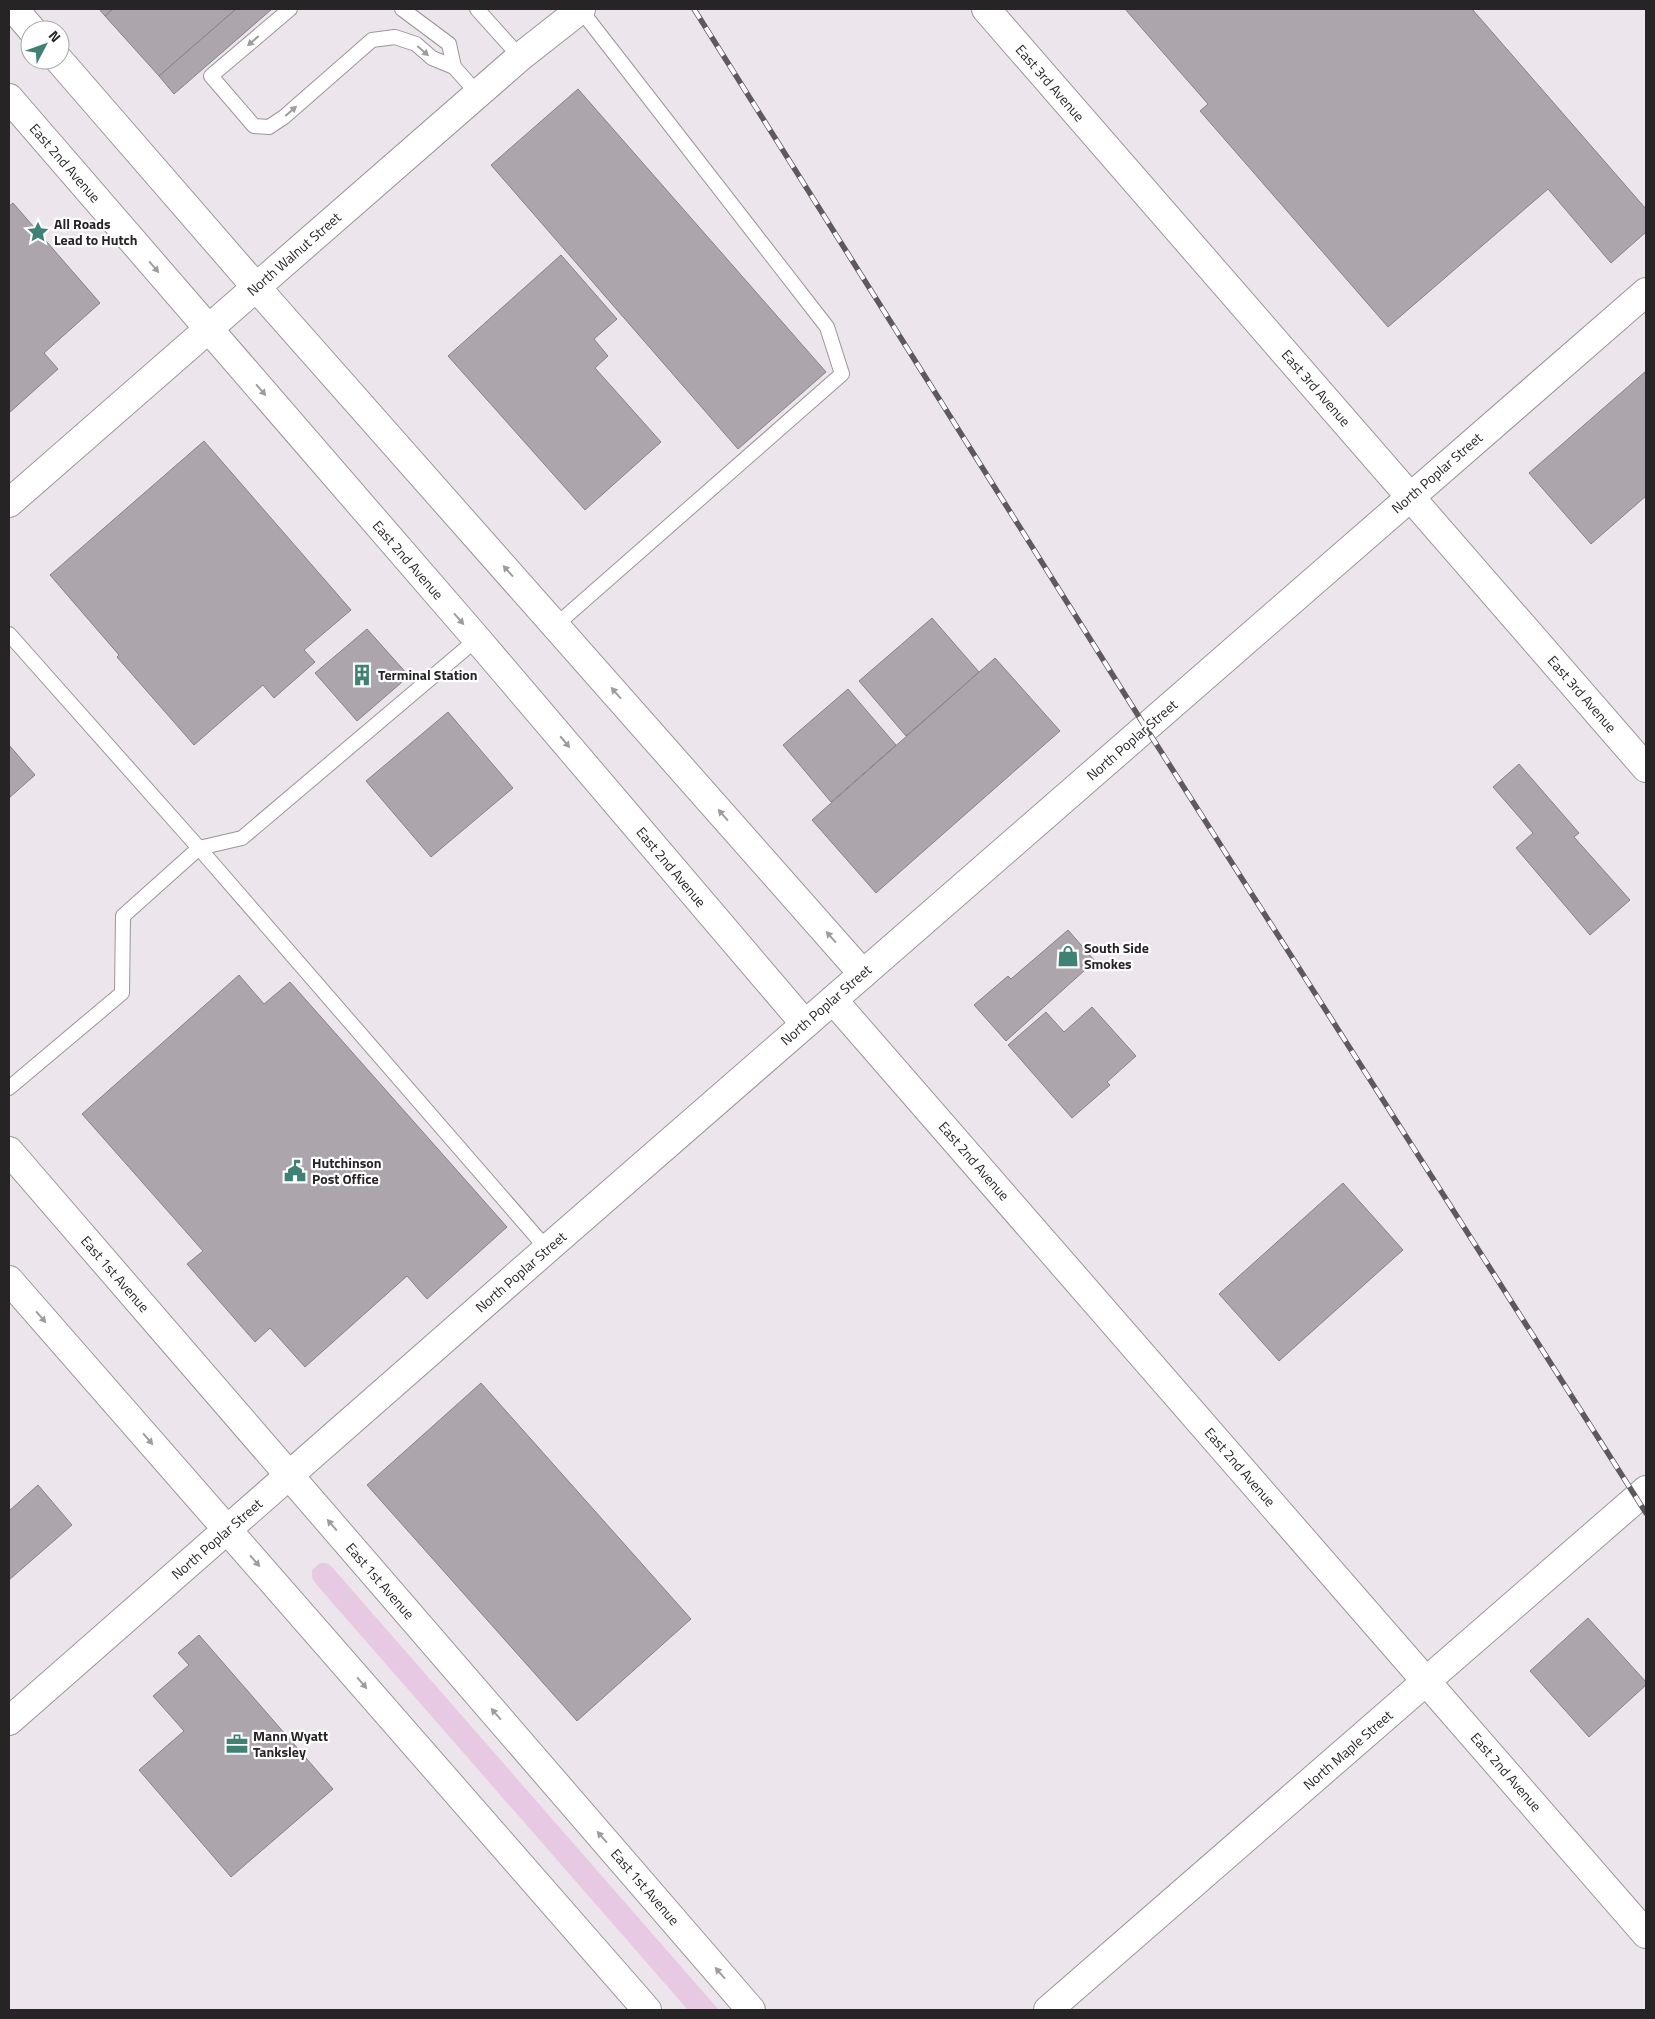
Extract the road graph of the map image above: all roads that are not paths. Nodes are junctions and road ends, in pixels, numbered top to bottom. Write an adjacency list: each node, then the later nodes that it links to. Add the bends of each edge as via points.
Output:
1 (14, 9): 7 (street)
2 (290, 9): 9 (lane, one-way to 9, via 211,76 254,126 269,127 284,117 372,40 395,37 416,44 432,58)
3 (402, 9): 9 (lane, via 449,44)
4 (478, 9): 8 (lane)
5 (580, 9): 8 (street, North Walnut Street); 18 (lane, via 827,327 842,374)
6 (986, 9): 16 (street, East 3rd Avenue)
7 (23, 20)
8 (520, 57): 11 (street, North Walnut Street)
9 (454, 67): 11 (lane)
10 (68, 70): 13 (street)
11 (478, 94): 13 (street, North Walnut Street)
12 (9, 98): 15 (street, East 2nd Avenue, one-way to 15)
13 (256, 287): 15 (street, North Walnut Street); 18 (street, one-way to 13)
14 (1646, 292): 16 (street, North Poplar Street)
15 (208, 329): 17 (street, North Walnut Street); 20 (street, East 2nd Avenue, one-way to 20)
16 (1410, 496): 21 (street, East 3rd Avenue); 23 (street, North Poplar Street)
17 (9, 503)
18 (556, 626): 23 (street, one-way to 18)
19 (9, 634): 22 (lane)
20 (477, 639): 22 (lane, via 242,838); 25 (street, East 2nd Avenue, one-way to 25)
21 (1646, 768)
22 (199, 848): 26 (lane, via 123,916 122,993); 28 (lane)
23 (863, 974): 24 (street, North Poplar Street)
24 (833, 1000): 25 (street, North Poplar Street); 33 (street, East 2nd Avenue)
25 (805, 1024): 28 (street, North Poplar Street)
26 (9, 1088)
27 (9, 1152): 30 (street, East 1st Avenue)
28 (547, 1249): 30 (street, North Poplar Street)
29 (9, 1280): 32 (street, one-way to 32)
30 (290, 1476): 32 (street, North Poplar Street); 37 (street, East 1st Avenue, one-way to 30)
31 (1646, 1490): 33 (street, North Maple Street)
32 (227, 1529): 34 (street, North Poplar Street); 36 (street, one-way to 36)
33 (1428, 1681): 35 (street, East 2nd Avenue); 38 (street, North Maple Street)
34 (9, 1721)
35 (1646, 1934)
36 (647, 2010)
37 (751, 2010)
38 (1048, 2010)

